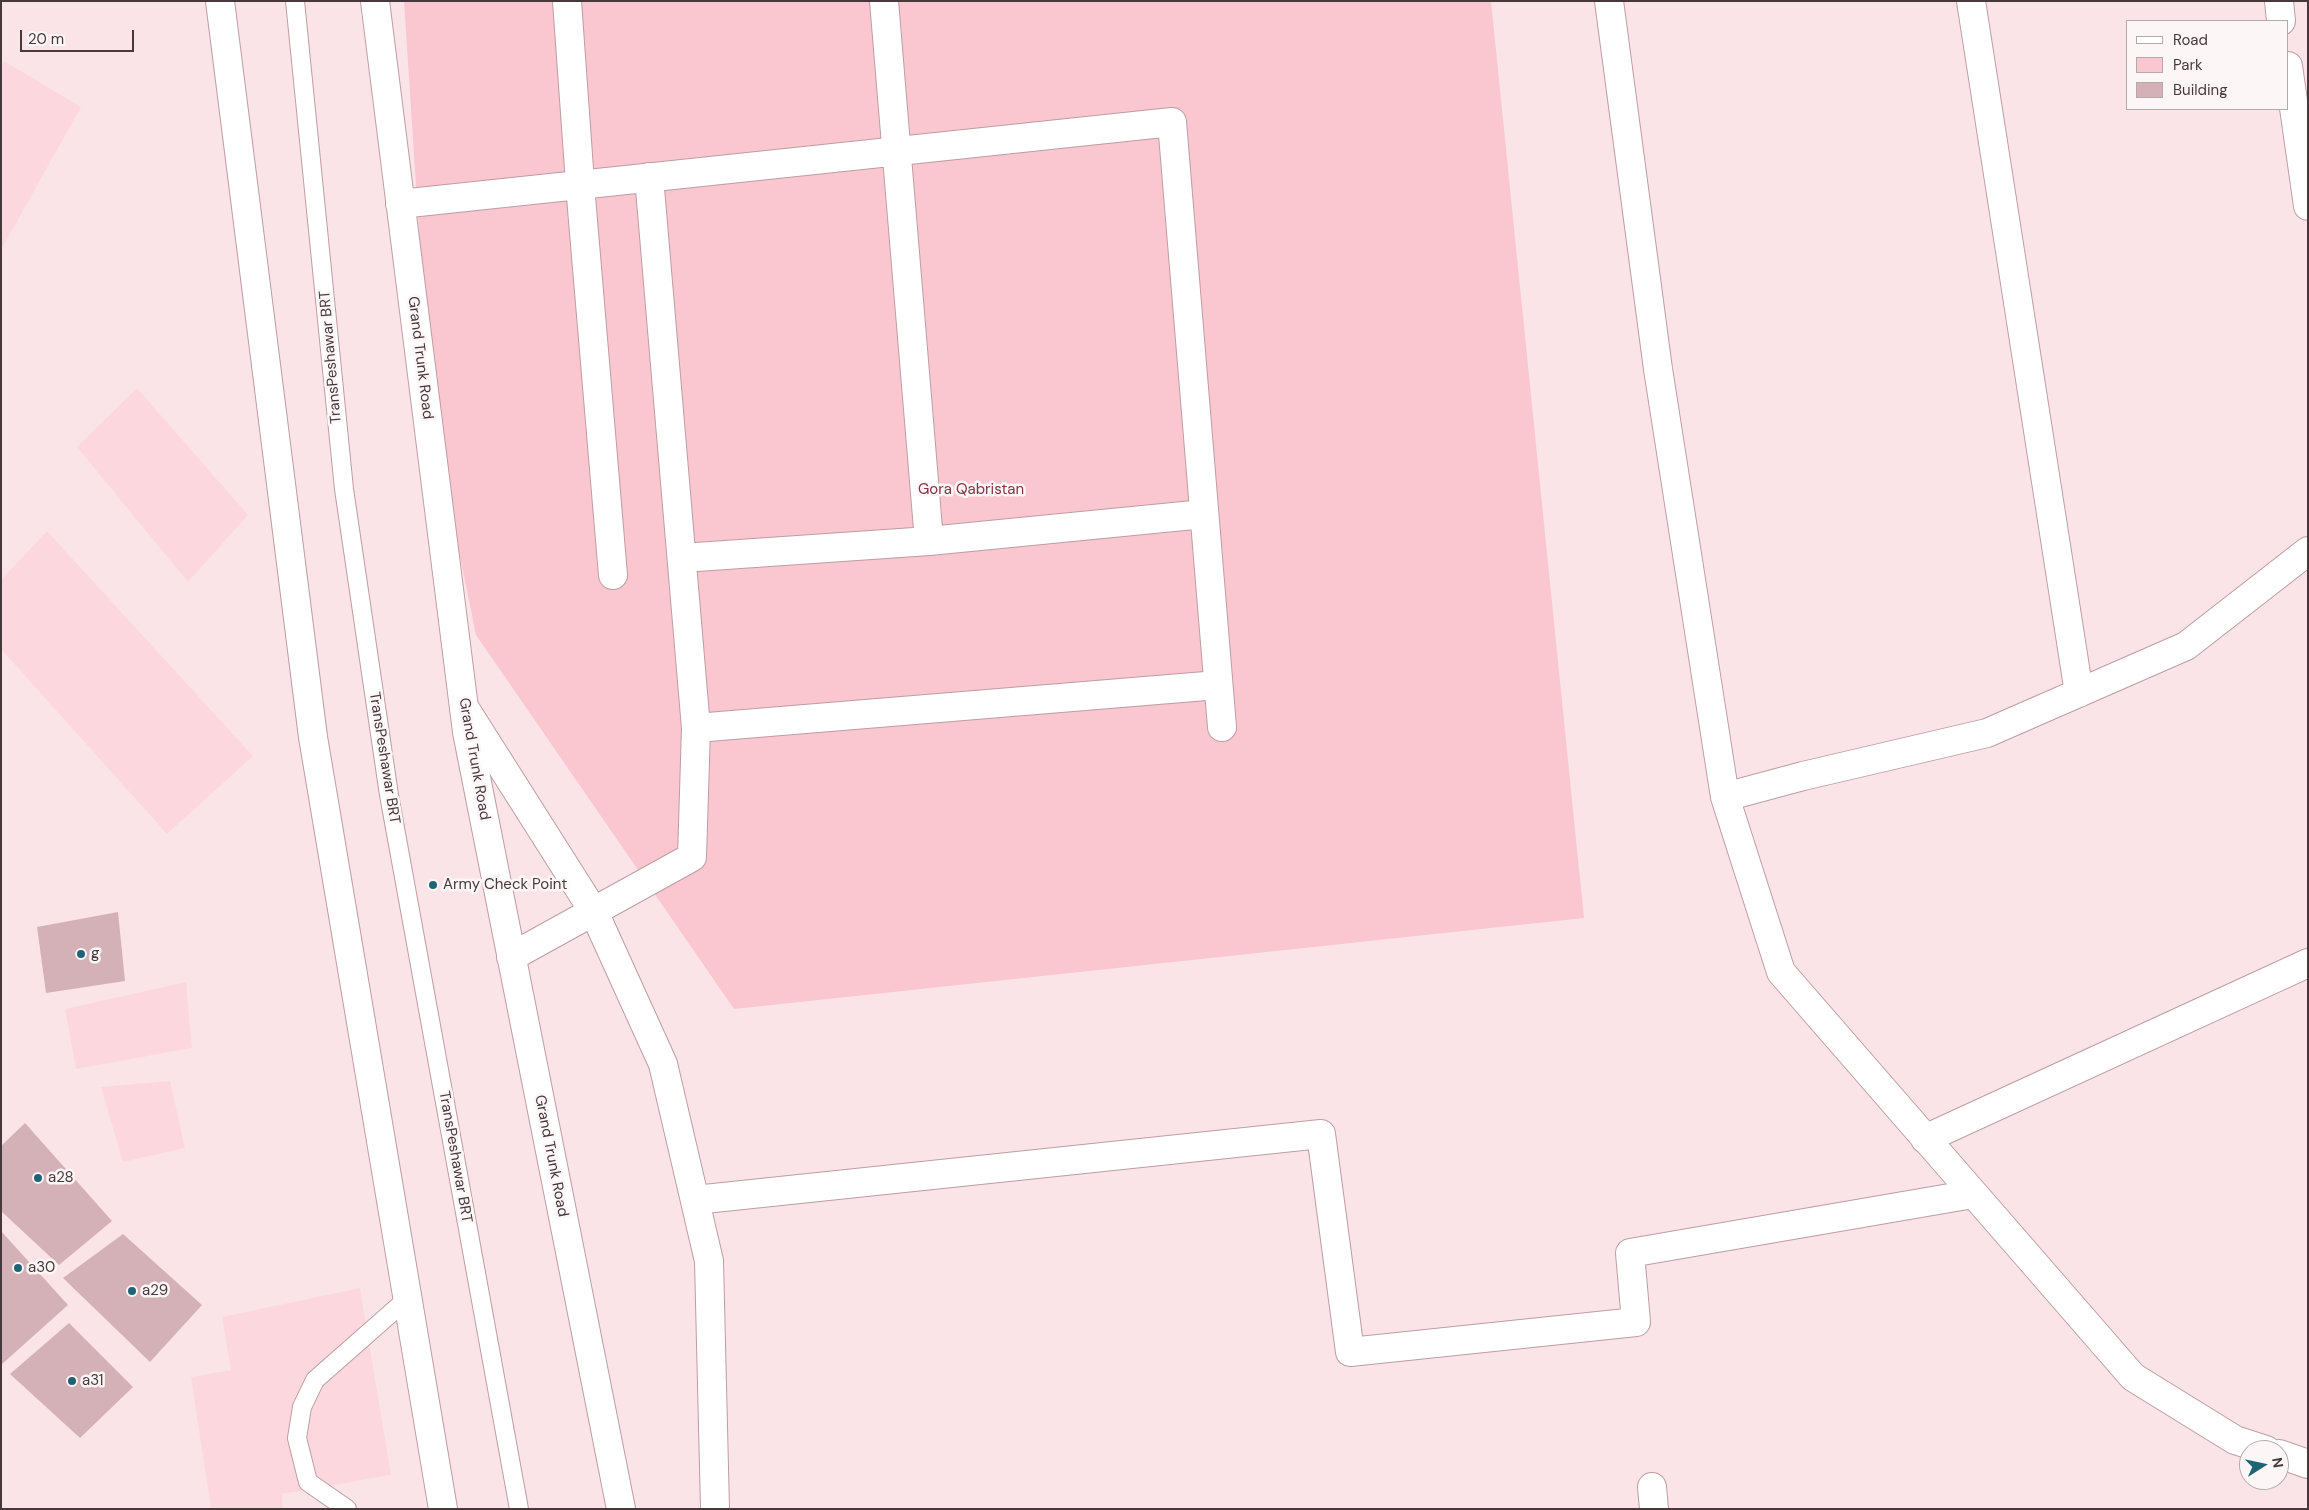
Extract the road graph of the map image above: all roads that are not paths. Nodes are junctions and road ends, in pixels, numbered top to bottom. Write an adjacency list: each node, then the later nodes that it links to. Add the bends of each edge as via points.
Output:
1 (220, 1): 33 (main road, via 313,736)
2 (295, 1): 39 (lane, TransPeshawar BRT, via 344,489 389,796)
3 (375, 1): 14 (main road, Grand Trunk Road)
4 (567, 1): 13 (main road)
5 (884, 1): 11 (main road)
6 (1609, 1): 26 (main road, via 1658,368)
7 (1971, 1): 22 (main road)
8 (2279, 1): 9 (main road)
9 (2282, 20)
10 (2289, 73): 15 (main road)
11 (897, 150): 12 (main road); 16 (main road, via 1172,122); 17 (main road)
12 (649, 177): 13 (main road); 19 (main road)
13 (580, 184): 14 (main road); 20 (main road)
14 (400, 204): 23 (main road, Grand Trunk Road)
15 (2308, 206)
16 (1204, 514): 17 (main road); 21 (main road)
17 (929, 541): 19 (main road)
18 (2308, 551): 22 (main road, via 2186,646)
19 (682, 558): 25 (main road)
20 (613, 575)
21 (1218, 685): 24 (main road); 25 (main road)
22 (2079, 693): 26 (main road, via 1987,733)
23 (464, 707): 27 (main road); 28 (main road, Grand Trunk Road)
24 (1222, 727)
25 (696, 728): 27 (main road, via 692,857)
26 (1725, 797): 30 (main road, via 1782,972)
27 (594, 912): 28 (main road); 32 (main road, via 663,1064)
28 (511, 957): 40 (main road, Grand Trunk Road)
29 (2308, 963): 30 (main road)
30 (1925, 1138): 31 (main road)
31 (1973, 1194): 32 (main road, via 1630,1253 1636,1322 1350,1352 1321,1134); 34 (main road, via 2133,1377)
32 (695, 1200): 41 (main road, via 709,1261)
33 (407, 1299): 37 (lane, via 315,1380 302,1407 297,1438 308,1482); 38 (main road)
34 (2239, 1441)
35 (2289, 1457): 36 (main road)
36 (2308, 1464)
37 (347, 1509)
38 (443, 1509)
39 (519, 1509)
40 (621, 1509)
41 (715, 1509)

